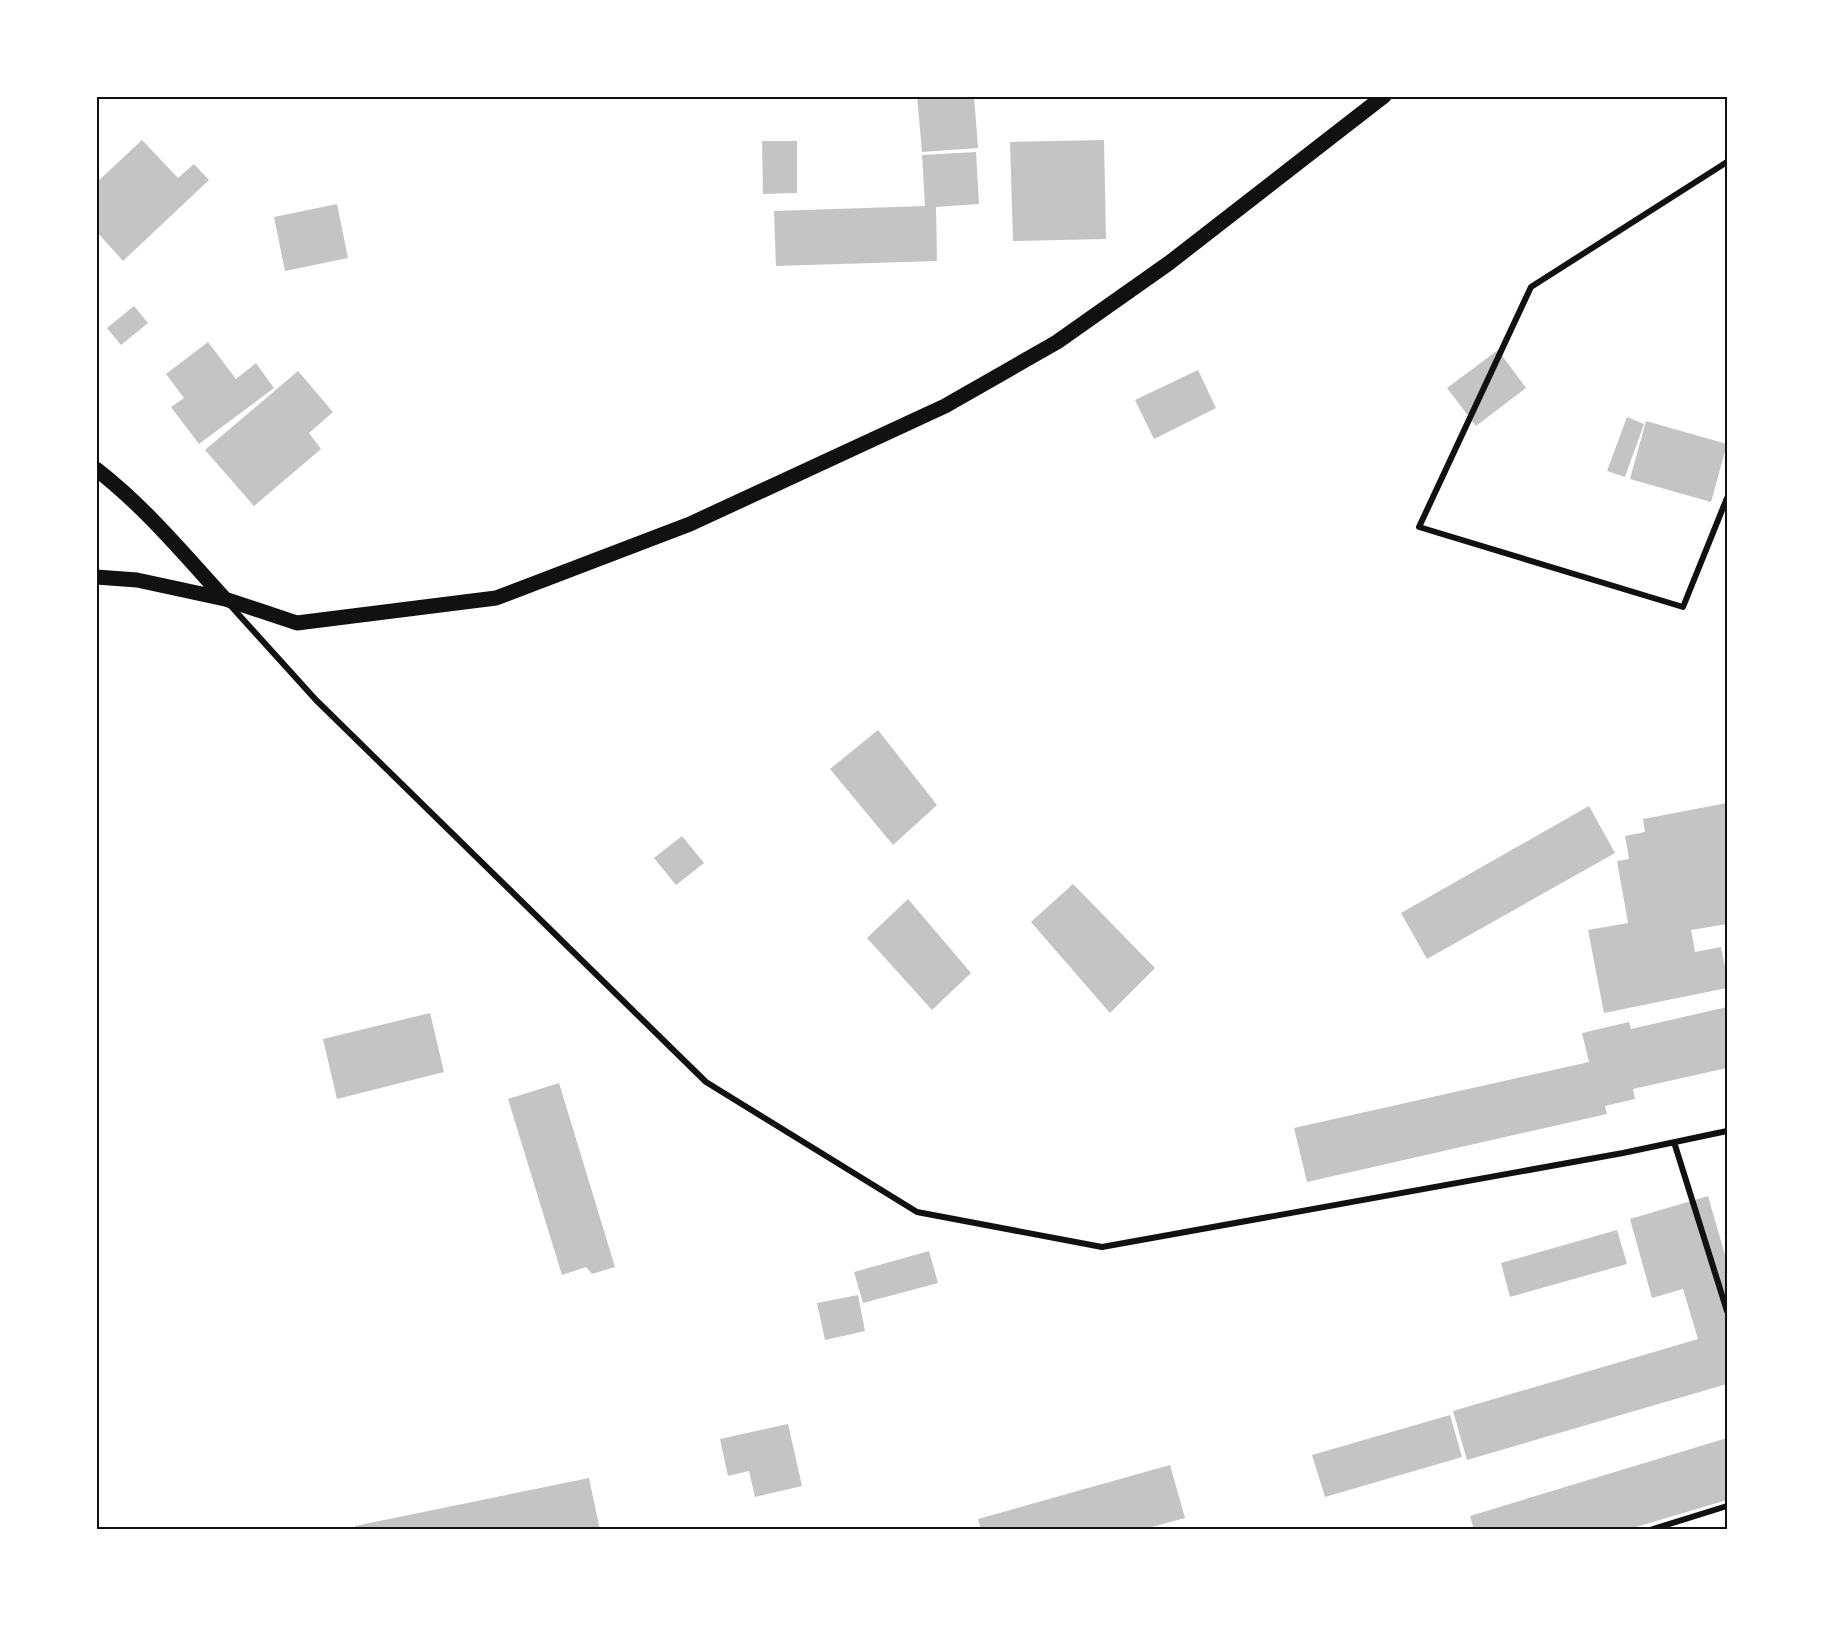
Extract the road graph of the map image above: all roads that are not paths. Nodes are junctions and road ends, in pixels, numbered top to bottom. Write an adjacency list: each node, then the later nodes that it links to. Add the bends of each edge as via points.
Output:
1 (1384, 96): 6 (main road, via 1169,263 1057,342 945,406 690,524 496,598 297,623)
2 (1727, 162): 4 (street, via 1531,287 1419,527 1683,607)
3 (96, 469): 6 (main road, via 133,499)
4 (1727, 498)
5 (96, 577): 6 (main road, via 137,580)
6 (225, 599): 8 (street, via 316,700 706,1082 917,1212 1102,1247)
7 (1727, 1131): 8 (street)
8 (1674, 1142): 9 (street)
9 (1727, 1311)
10 (1727, 1506): 11 (street)
11 (1650, 1530)

